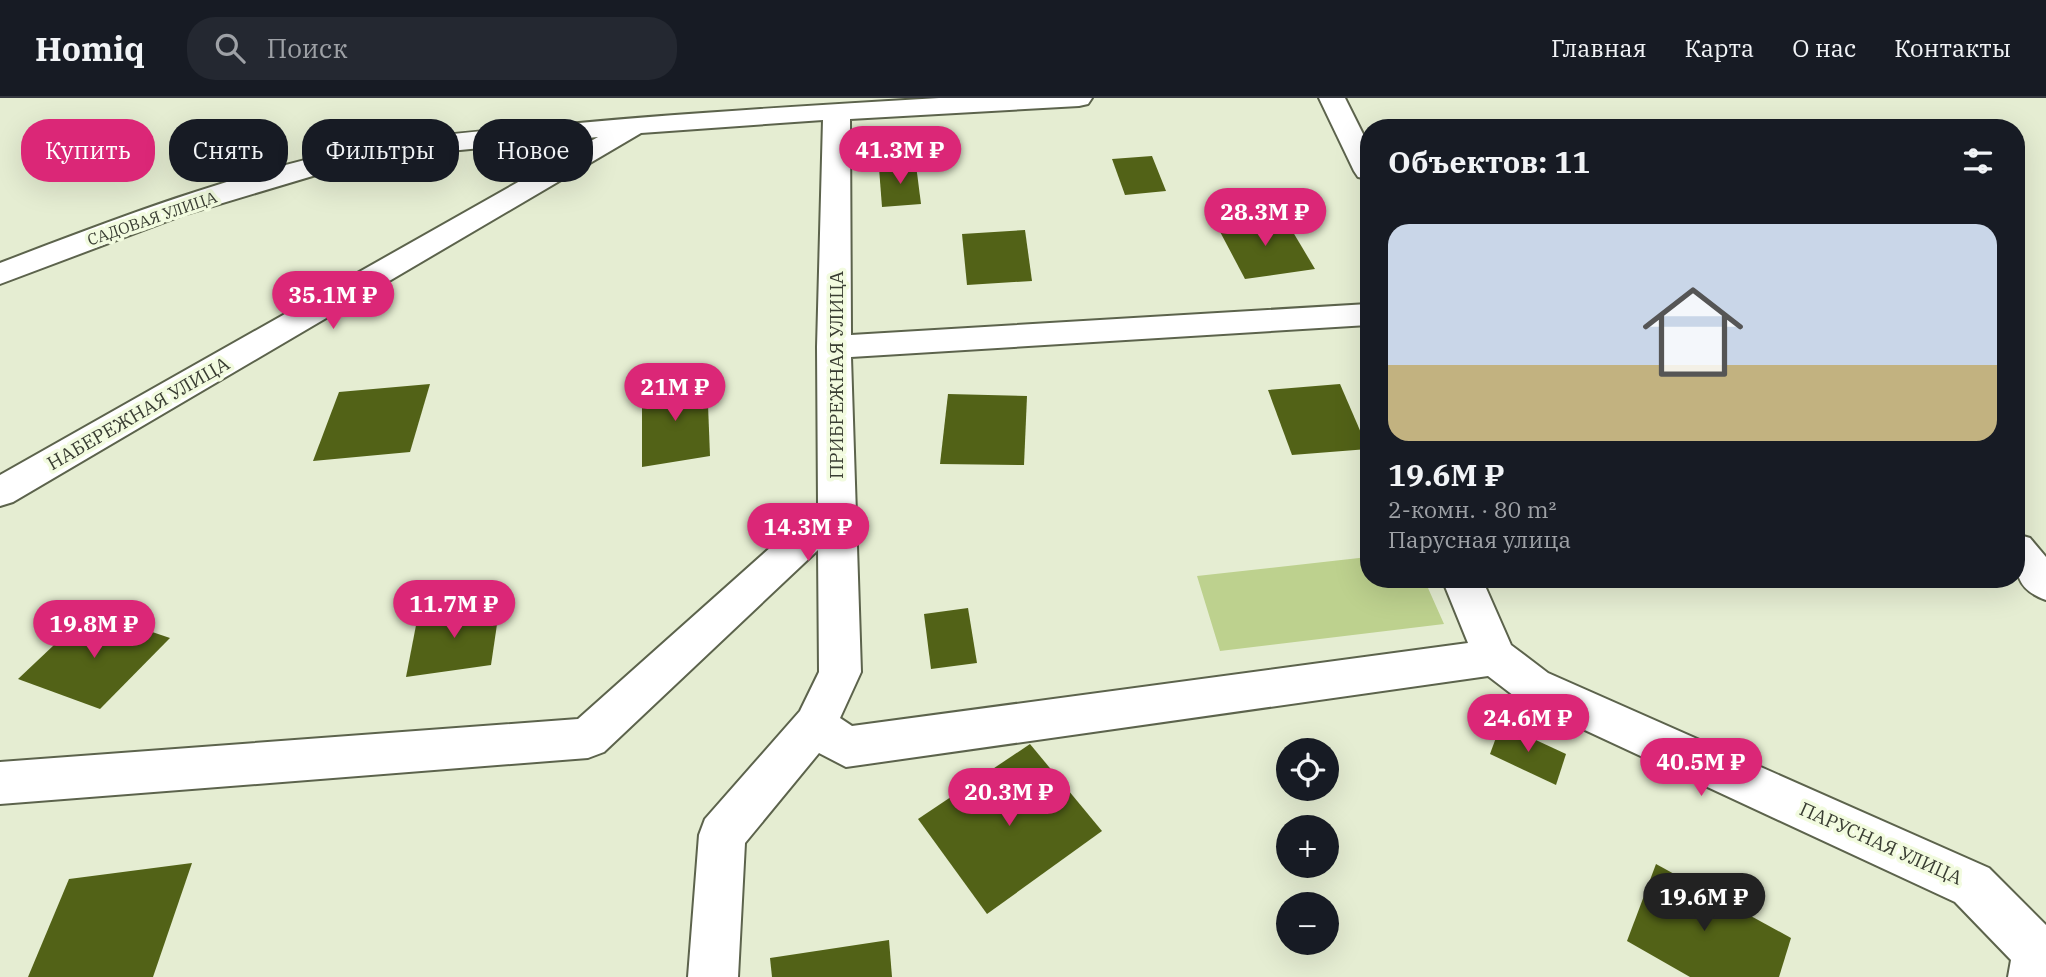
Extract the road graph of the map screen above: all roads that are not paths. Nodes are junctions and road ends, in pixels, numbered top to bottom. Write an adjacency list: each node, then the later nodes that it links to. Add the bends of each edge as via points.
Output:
1 (1079, 98): 3 (street, САДОВАЯ УЛИЦА)
2 (1332, 98): 6 (street)
3 (968, 101): 4 (street, САДОВАЯ УЛИЦА)
4 (837, 111): 5 (street, САДОВАЯ УЛИЦА); 9 (street, ПРИБРЕЖНАЯ УЛИЦА)
5 (639, 125): 7 (street, САДОВАЯ УЛИЦА, via 432,145 285,173 128,224); 10 (street, НАБЕРЕЖНАЯ УЛИЦА)
6 (1360, 155)
7 (0, 274)
8 (1360, 316): 9 (street)
9 (834, 347): 11 (street, ПРИБРЕЖНАЯ УЛИЦА)
10 (0, 492)
11 (837, 510): 16 (street, ПРИБРЕЖНАЯ УЛИЦА, via 840,672); 17 (street, via 588,738)
12 (2025, 560): 13 (street)
13 (2046, 584)
14 (1466, 588): 15 (street, ПАРУСНАЯ УЛИЦА)
15 (1495, 657): 16 (street, via 846,747); 19 (street, ПАРУСНАЯ УЛИЦА, via 1533,686 1972,885 2038,951)
16 (815, 725): 18 (street, ПРИБРЕЖНАЯ УЛИЦА, via 722,835)
17 (0, 783)
18 (713, 977)
19 (2034, 977)

